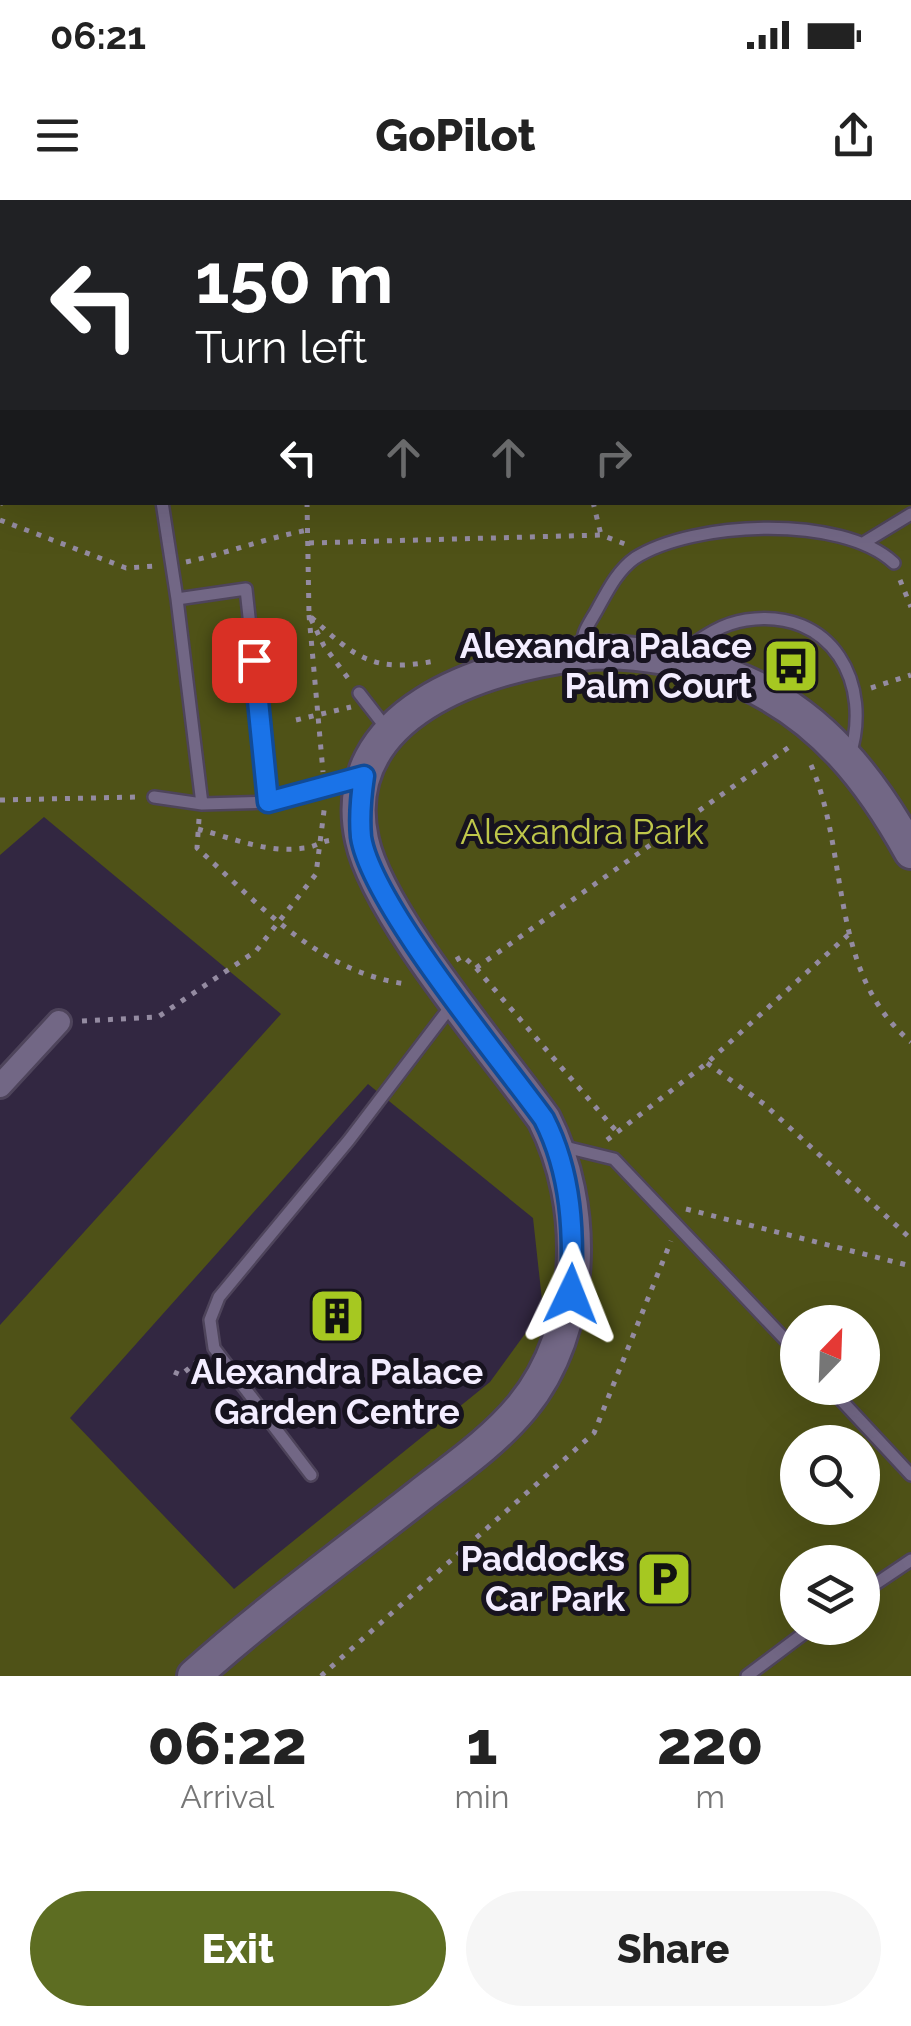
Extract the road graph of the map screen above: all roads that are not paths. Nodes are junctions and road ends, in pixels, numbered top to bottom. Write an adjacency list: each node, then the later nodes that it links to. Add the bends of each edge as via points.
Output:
1 (162, 505): 5 (lane)
2 (911, 514): 3 (lane)
3 (866, 542): 4 (lane); 6 (lane, via 736,529 685,537 631,561 612,582 582,636)
4 (894, 564)
5 (177, 599): 13 (lane, via 246,589); 14 (lane)
6 (582, 654): 7 (street); 9 (street, via 464,681)
7 (670, 660): 10 (street, via 742,681 782,702 809,734); 10 (lane, via 711,630 746,620 778,619 804,628 836,648 853,682 859,730)
8 (359, 699): 9 (lane)
9 (390, 732): 11 (street)
10 (849, 758): 15 (street)
11 (364, 776): 13 (lane); 16 (street, via 362,840 374,872)
12 (154, 797): 14 (lane)
13 (268, 802): 14 (lane)
14 (201, 808)
15 (911, 852)
16 (457, 998): 19 (street); 22 (lane, via 219,1297 210,1320 214,1348)
17 (59, 1022): 18 (street)
18 (0, 1086)
19 (557, 1145): 20 (lane, via 614,1159); 27 (street, via 574,1240 571,1294 562,1335 524,1405)
20 (780, 1334)
21 (846, 1405): 23 (lane)
22 (311, 1475)
23 (911, 1475)
24 (911, 1560): 25 (lane)
25 (880, 1580)
26 (788, 1645): 28 (lane)
27 (194, 1676)
28 (747, 1676)

